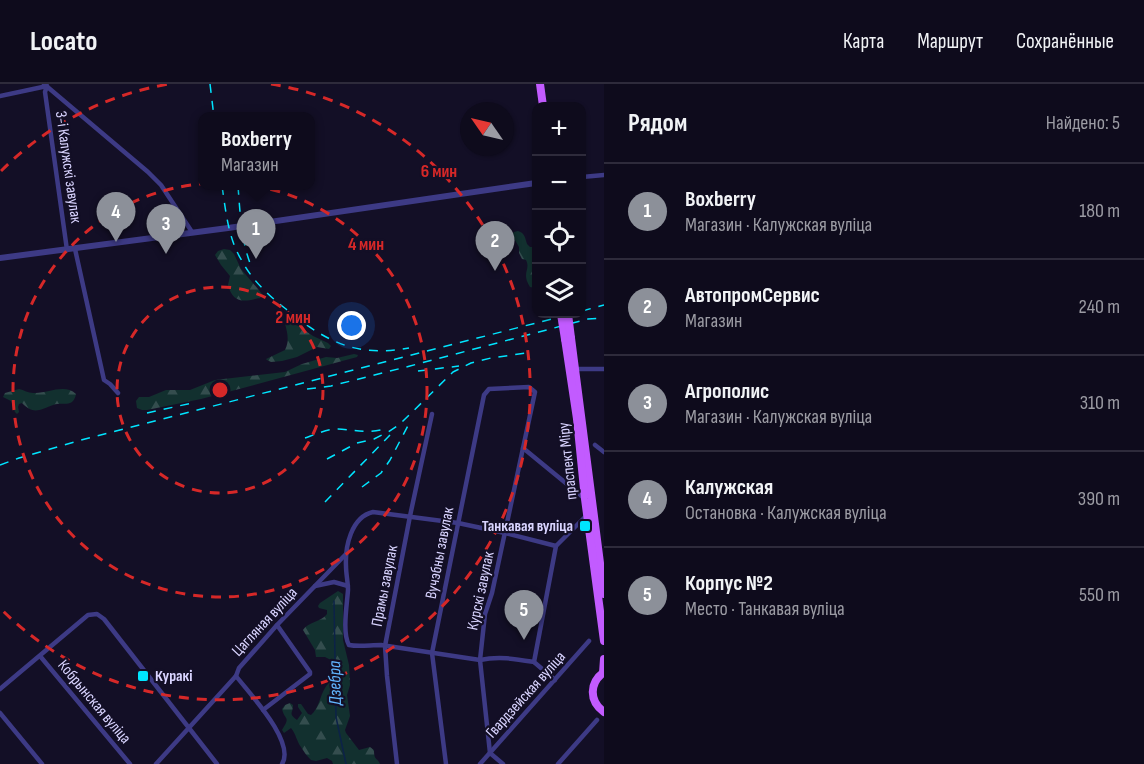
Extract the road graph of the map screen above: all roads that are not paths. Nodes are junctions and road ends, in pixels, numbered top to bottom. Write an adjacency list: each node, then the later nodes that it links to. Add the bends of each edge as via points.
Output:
1 (535, 84): 5 (main road)
2 (540, 84): 6 (main road)
3 (46, 85): 4 (street); 10 (street, via 161,185); 12 (street, 3-і Калужскі завулак)
4 (0, 96)
5 (537, 102)
6 (542, 102)
7 (604, 175): 8 (street)
8 (586, 177)
9 (532, 184): 10 (street)
10 (192, 232): 11 (street)
11 (75, 249): 12 (street); 20 (street, via 104,380)
12 (67, 250): 13 (street)
13 (0, 258)
14 (562, 318): 16 (main road, праспект Міру, bridge)
15 (568, 318): 16 (main road, праспект Міру, bridge)
16 (568, 339): 17 (main road, праспект Міру); 25 (main road, праспект Міру)
17 (575, 369): 18 (street); 34 (main road, праспект Міру)
18 (604, 369)
19 (529, 387): 23 (street, Курскі завулак, via 535,392); 28 (street, Вучэбны завулак, via 489,389 484,394)
20 (118, 393)
21 (432, 414): 27 (street, Прамы завулак)
22 (595, 444): 24 (street)
23 (523, 448): 25 (street); 29 (street, Курскі завулак)
24 (604, 453)
25 (585, 499): 26 (main road, праспект Міру)
26 (587, 515): 30 (street); 35 (main road, праспект Міру)
27 (410, 516): 28 (street); 31 (street, via 368,513 354,528); 39 (street, Прамы завулак)
28 (458, 523): 29 (street); 40 (street, Вучэбны завулак)
29 (505, 533): 30 (street); 43 (street, Курскі завулак, via 485,614)
30 (556, 546): 44 (street)
31 (346, 554): 32 (street, Цагляная вуліца); 33 (street)
32 (315, 586): 33 (street, via 334,582); 36 (street, Цагляная вуліца)
33 (348, 586): 39 (street, via 346,641 355,646)
34 (604, 594)
35 (603, 624): 38 (main road, праспект Міру)
36 (277, 625): 46 (street, Цагляная вуліца); 49 (street, via 310,674)
37 (589, 641): 47 (street, Гвардзейская вуліца)
38 (604, 642)
39 (385, 646): 40 (street); 60 (street, Прамы завулак)
40 (432, 653): 43 (street); 61 (street, Вучэбны завулак)
41 (40, 656): 48 (street); 53 (street, via 88,615 97,614); 56 (street, Кобрынская вуліца)
42 (604, 659): 45 (main road)
43 (480, 660): 44 (street, via 501,657); 54 (street, Курскі завулак)
44 (534, 662): 47 (street)
45 (604, 672): 50 (main road, via 595,681 592,693 596,705)
46 (236, 676): 49 (street, Цагляная вуліца); 53 (street, Цагляная вуліца)
47 (555, 680): 54 (street, Гвардзейская вуліца)
48 (0, 689)
49 (263, 710): 59 (street, Цагляная вуліца, via 284,748)
50 (604, 712)
51 (0, 713): 55 (street)
52 (597, 720): 64 (street)
53 (188, 727): 57 (street, Цагляная вуліца); 58 (street)
54 (490, 753): 62 (street, Гвардзейская вуліца); 63 (street)
55 (42, 764)
56 (130, 764)
57 (156, 764)
58 (217, 764)
59 (282, 764)
60 (397, 764)
61 (446, 764)
62 (480, 764)
63 (503, 764)
64 (558, 764)

